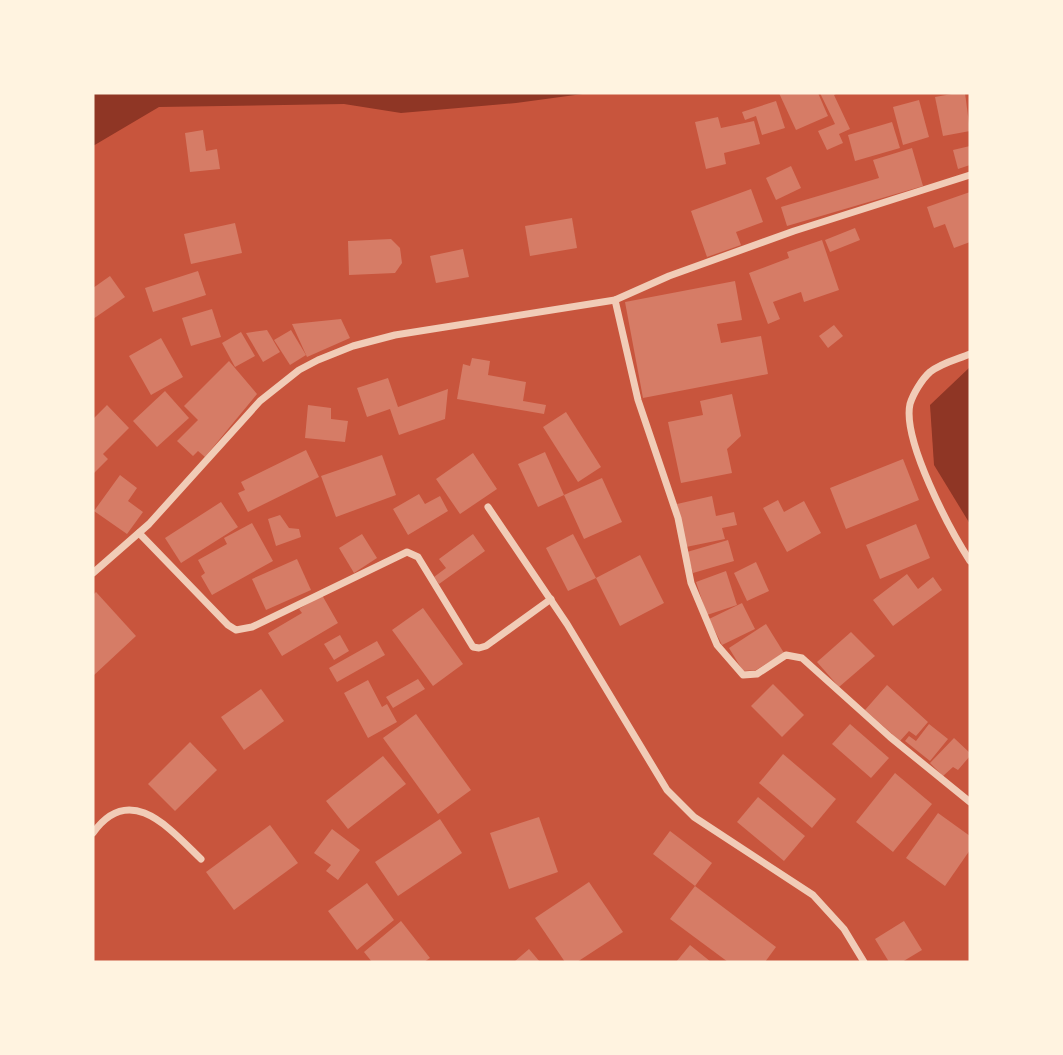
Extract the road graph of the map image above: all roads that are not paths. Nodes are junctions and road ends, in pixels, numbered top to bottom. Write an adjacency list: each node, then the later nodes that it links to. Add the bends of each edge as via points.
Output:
1 (970, 175): 2 (street, via 781,236)
2 (615, 300): 5 (street, via 395,335 318,360 260,401); 9 (street, via 638,400 678,518 691,583 717,645 743,675 757,674 786,655 802,658)
3 (970, 354): 6 (street, via 931,371 910,404 920,458)
4 (488, 507): 8 (street)
5 (139, 533): 7 (street); 8 (street, via 236,630 252,627 407,552 418,557 472,647 486,646)
6 (970, 561)
7 (93, 573)
8 (551, 599): 12 (street, via 667,790 694,817 813,895 844,929)
9 (970, 802)
10 (93, 833): 11 (street, via 110,816 144,811)
11 (201, 859)
12 (864, 962)

